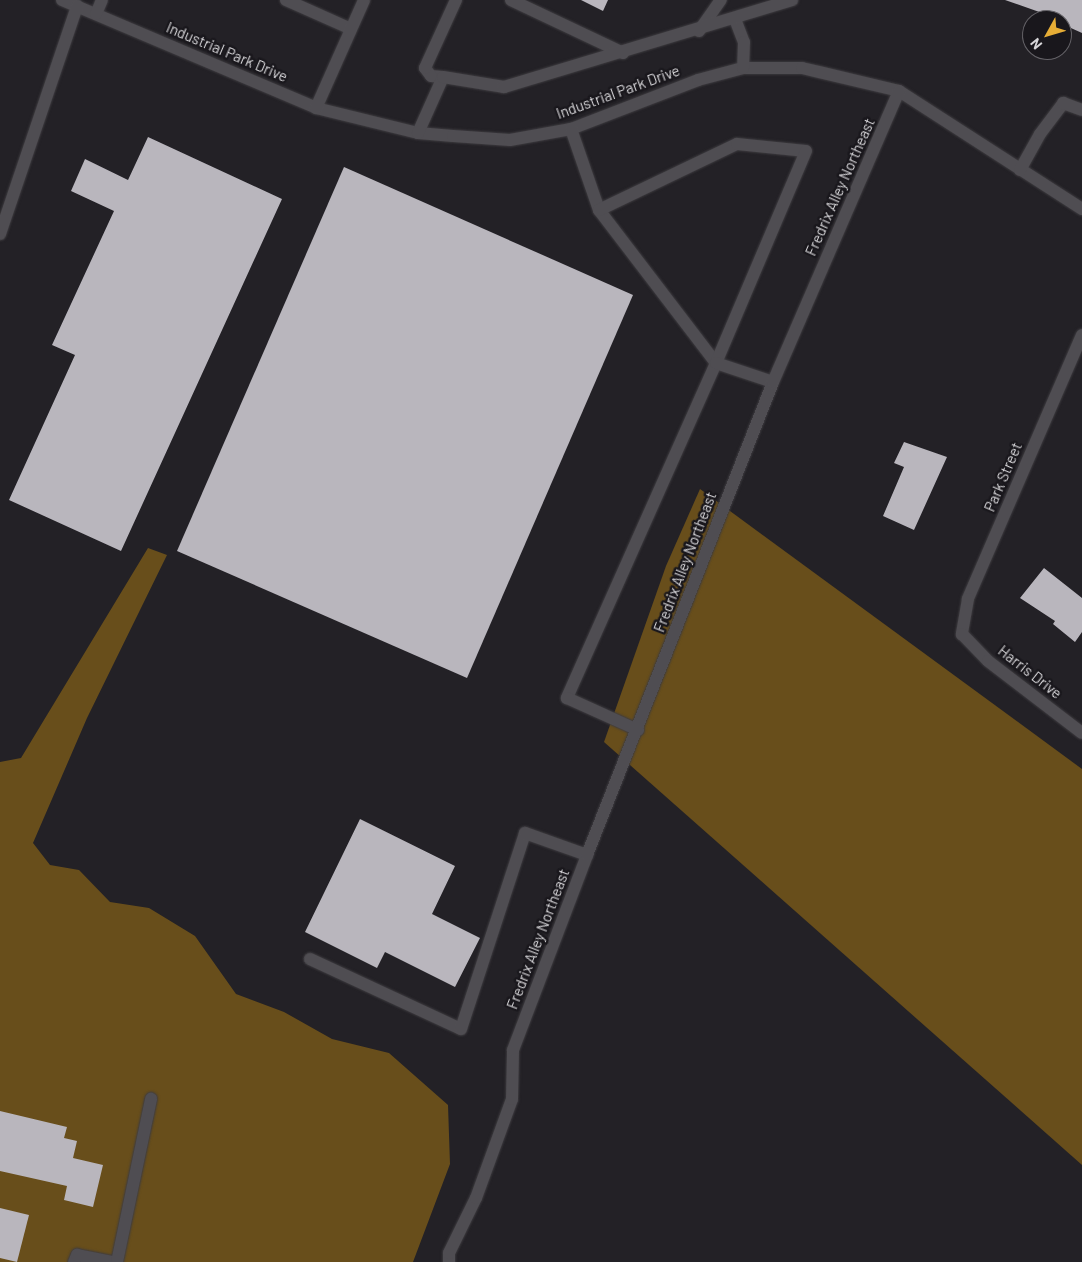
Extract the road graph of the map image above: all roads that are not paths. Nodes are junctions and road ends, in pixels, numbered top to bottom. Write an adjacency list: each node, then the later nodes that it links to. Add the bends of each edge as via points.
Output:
1 (62, 0): 9 (street, Industrial Park Drive)
2 (102, 0): 10 (street)
3 (286, 0): 12 (street)
4 (364, 0): 12 (street)
5 (456, 0): 16 (street, via 425,68 431,76)
6 (511, 0): 14 (street)
7 (721, 0): 13 (street)
8 (792, 0): 11 (street)
9 (77, 6): 10 (street, Industrial Park Drive); 25 (street)
10 (96, 14): 18 (street, Industrial Park Drive)
11 (735, 19): 13 (street); 15 (street, via 744,42)
12 (351, 28): 18 (street)
13 (699, 31): 14 (street)
14 (623, 53): 16 (street, via 504,87)
15 (743, 68): 17 (street, Industrial Park Drive, via 802,68); 20 (street, Industrial Park Drive, via 698,80)
16 (444, 76): 21 (street)
17 (900, 91): 22 (street, Industrial Park Drive); 28 (street, Fredrix Alley Northeast)
18 (316, 108): 21 (street, Industrial Park Drive)
19 (1082, 110): 22 (street, via 1063,103)
20 (571, 129): 21 (street, Industrial Park Drive, via 510,140); 24 (street)
21 (418, 133)
22 (1020, 170): 23 (street, Industrial Park Drive)
23 (1082, 209)
24 (599, 210): 27 (street); 27 (street, via 737,144 806,151)
25 (0, 234)
26 (1082, 335): 29 (street, Park Street, via 968,599)
27 (716, 363): 28 (street); 30 (street, via 567,698)
28 (773, 382): 30 (street, Fredrix Alley Northeast)
29 (962, 634): 31 (street, Harris Drive, via 988,661)
30 (638, 730): 32 (street, Fredrix Alley Northeast)
31 (1082, 733)
32 (588, 855): 33 (street, via 525,833 461,1029); 38 (street, Fredrix Alley Northeast, via 513,1050 512,1099 476,1198 449,1253)
33 (310, 959)
34 (151, 1099): 37 (street)
35 (74, 1262): 36 (street, via 77,1255)
36 (112, 1262)
37 (117, 1262)
38 (450, 1262)

